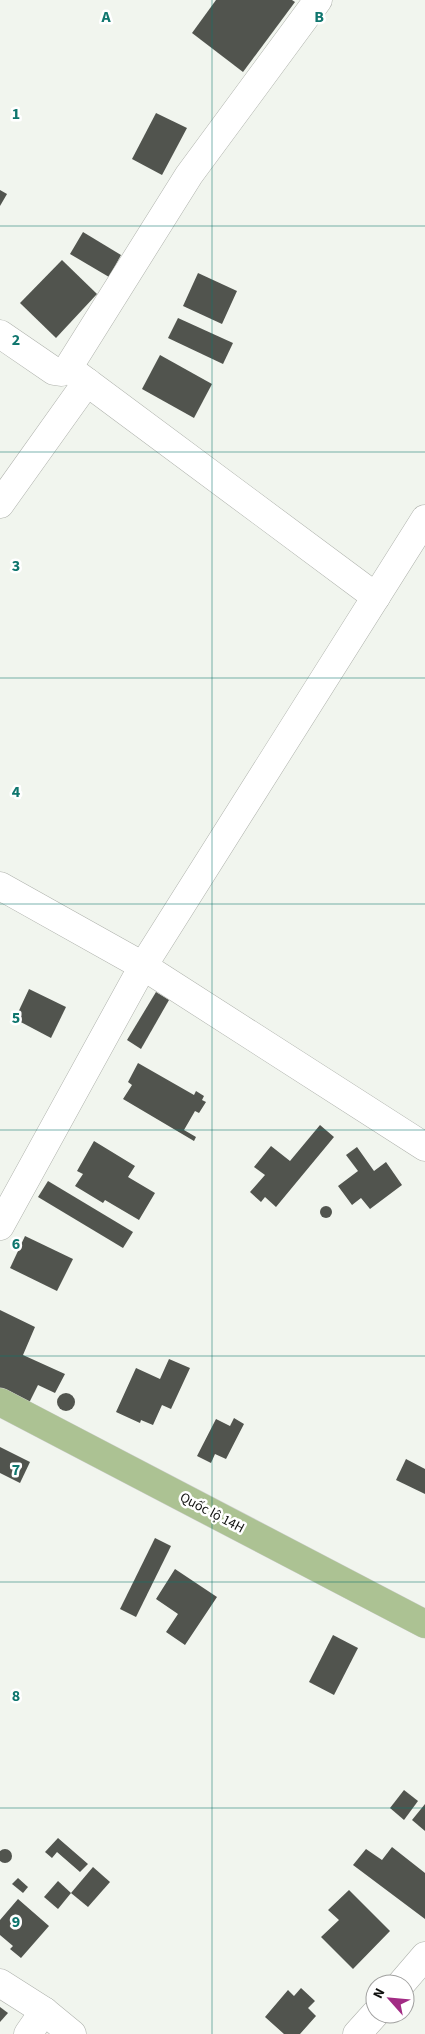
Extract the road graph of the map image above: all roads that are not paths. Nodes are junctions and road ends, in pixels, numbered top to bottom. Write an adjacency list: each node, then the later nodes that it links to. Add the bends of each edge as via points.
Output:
1 (318, 0): 3 (street, via 189,175)
2 (0, 334): 3 (street, via 54,372)
3 (78, 375): 4 (street); 6 (street)
4 (0, 504)
5 (425, 519): 6 (street)
6 (376, 597): 8 (street)
7 (0, 886): 8 (street)
8 (143, 966): 9 (street); 10 (street)
9 (425, 1147)
10 (0, 1226)
11 (0, 1402): 12 (main road, Quốc lộ 14H)
12 (425, 1624)
13 (425, 1956): 14 (street)
14 (410, 1974)
15 (0, 1983): 16 (street)
16 (44, 2011): 18 (street); 19 (street)
17 (366, 2024): 20 (street)
18 (28, 2034)
19 (72, 2034)
20 (358, 2034)

